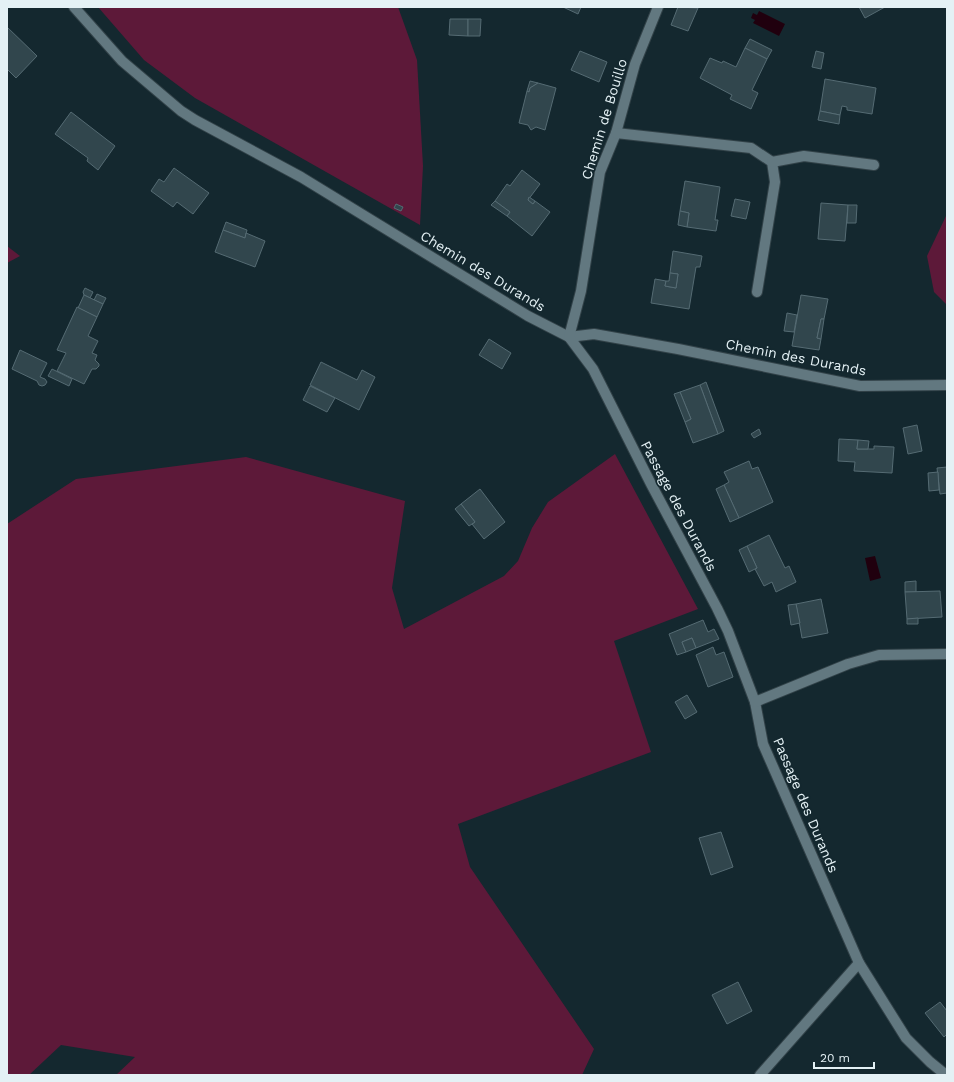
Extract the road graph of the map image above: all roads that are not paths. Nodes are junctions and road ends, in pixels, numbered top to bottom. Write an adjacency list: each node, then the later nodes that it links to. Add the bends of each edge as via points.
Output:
1 (74, 7): 7 (street, Chemin des Durands, via 122,61 181,111 301,177 528,316)
2 (658, 7): 3 (street, Chemin de Bouillo, via 635,64)
3 (616, 133): 4 (street, via 751,148); 7 (street, Chemin de Bouillo, via 600,172 580,291)
4 (772, 162): 5 (street, via 804,156); 6 (street, via 775,182)
5 (874, 165)
6 (757, 292)
7 (569, 337): 8 (street, Chemin des Durands, via 594,334 860,386); 10 (street, Passage des Durands, via 593,369 717,608)
8 (947, 385)
9 (947, 654): 10 (street, via 879,655 848,664)
10 (755, 702): 11 (street, Passage des Durands, via 763,744)
11 (859, 964): 12 (street); 13 (street, Passage des Durands, via 906,1038)
12 (760, 1075)
13 (946, 1075)

